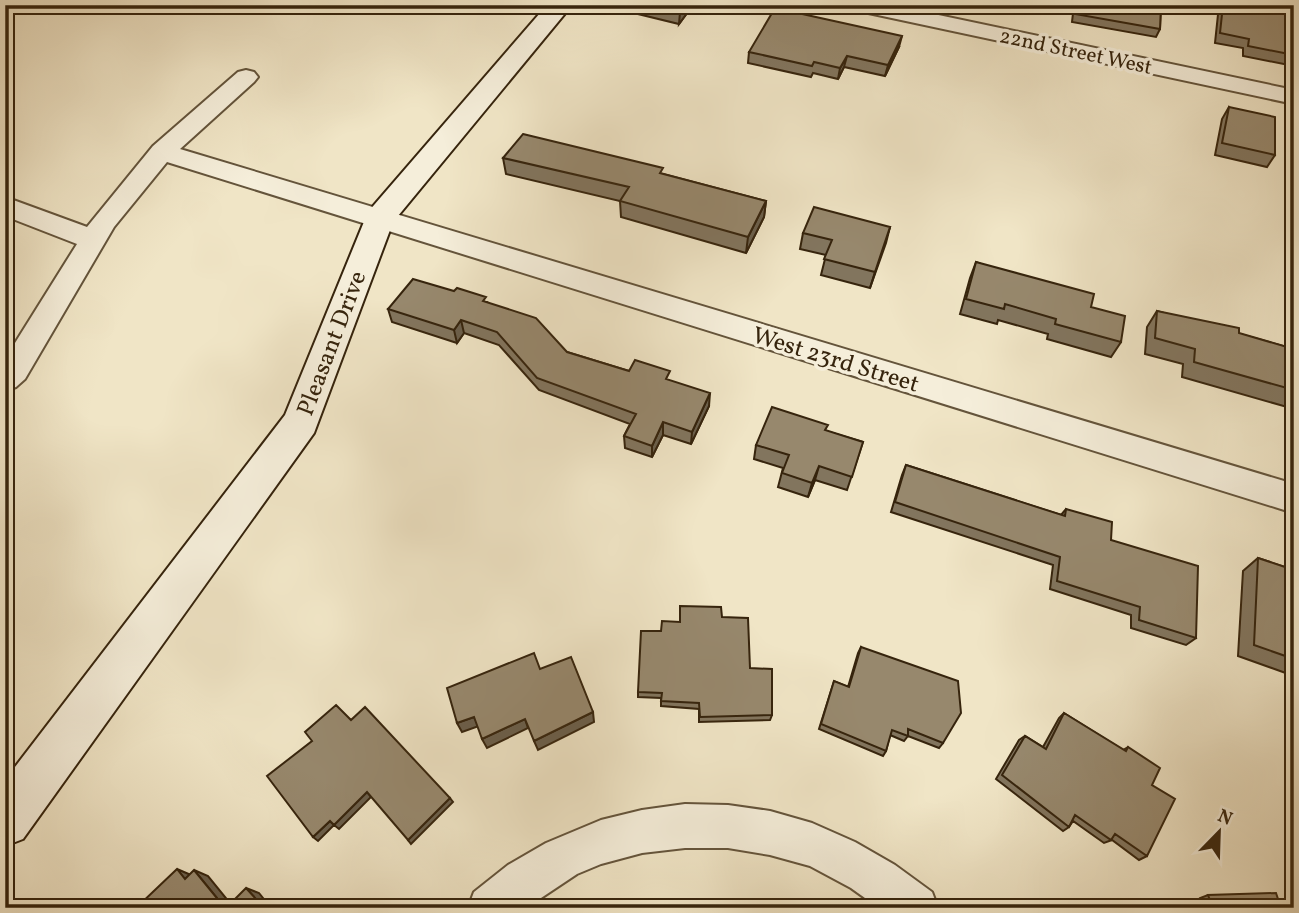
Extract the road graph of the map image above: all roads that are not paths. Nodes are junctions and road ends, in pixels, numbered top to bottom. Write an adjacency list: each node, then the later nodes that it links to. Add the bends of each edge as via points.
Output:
1 (560, 5): 7 (street, Pleasant Drive)
2 (859, 5): 4 (street, 22nd Street West)
3 (246, 77): 5 (street)
4 (1294, 97)
5 (162, 152): 7 (street, West 23rd Street); 8 (street)
6 (5, 206): 8 (street)
7 (379, 219): 10 (street, West 23rd Street); 11 (street, Pleasant Drive, via 301,422)
8 (93, 240): 9 (street)
9 (5, 379)
10 (1294, 499)
11 (5, 821)
12 (490, 908): 13 (street, via 551,863 589,846 656,828 725,824 813,846 870,874)
13 (916, 908)

